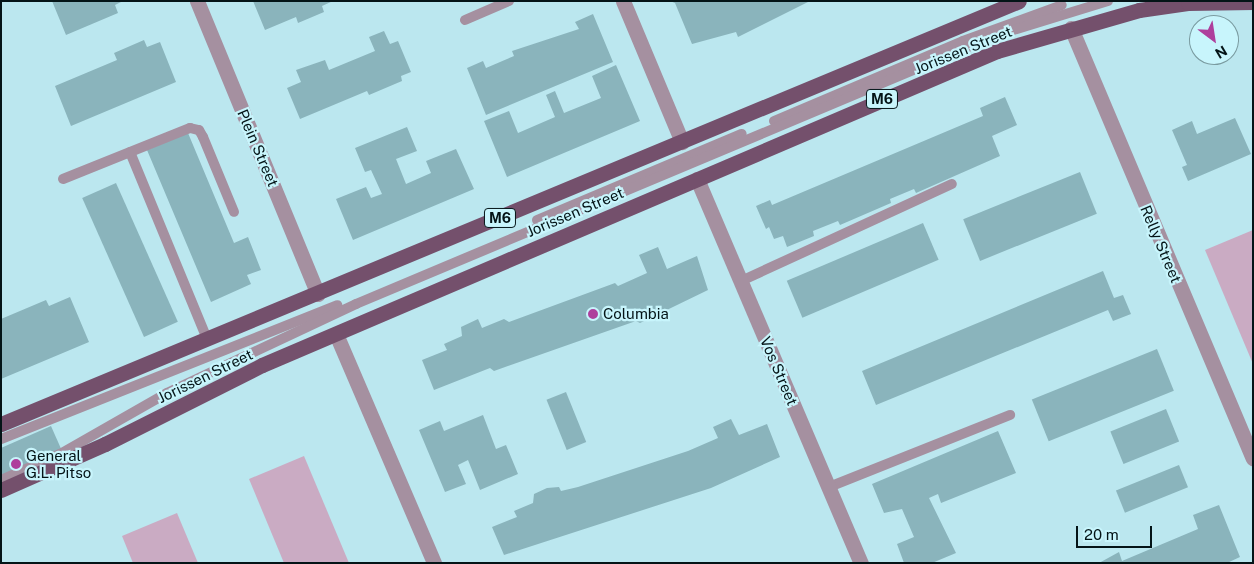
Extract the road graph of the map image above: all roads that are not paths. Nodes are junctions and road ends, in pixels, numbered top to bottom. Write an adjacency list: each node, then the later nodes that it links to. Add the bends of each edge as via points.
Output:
1 (197, 1): 17 (street, Plein Street)
2 (509, 1): 8 (lane)
3 (623, 1): 10 (street)
4 (1019, 1): 10 (main road, Jorissen Street / M6)
5 (1077, 1): 22 (lane, Jorissen Street, via 963,41 349,300)
6 (1108, 1): 24 (lane, Jorissen Street, via 1057,14 989,38 364,300 167,393 60,454)
7 (1253, 2): 9 (main road, M6, via 1188,3 1119,14)
8 (465, 20)
9 (1071, 28): 13 (main road, Jorissen Street / M6, via 974,60); 23 (street, Relly Street)
10 (682, 142): 17 (main road, Jorissen Street / M6)
11 (130, 152): 12 (lane); 15 (lane, via 190,128 198,130); 19 (lane)
12 (63, 179)
13 (697, 179): 16 (street, Vos Street); 18 (main road, Jorissen Street / M6)
14 (952, 184): 16 (lane)
15 (234, 212)
16 (741, 281): 25 (street, Vos Street)
17 (318, 294): 19 (main road, Jorissen Street / M6)
18 (336, 334): 26 (main road, Jorissen Street / M6, via 262,365 97,448); 27 (street)
19 (207, 339): 21 (main road, Jorissen Street / M6)
20 (1010, 415): 25 (lane)
21 (1, 424)
22 (1, 439)
23 (1253, 458)
24 (1, 480)
25 (829, 487): 28 (street, Vos Street)
26 (1, 490)
27 (434, 563)
28 (861, 563)

